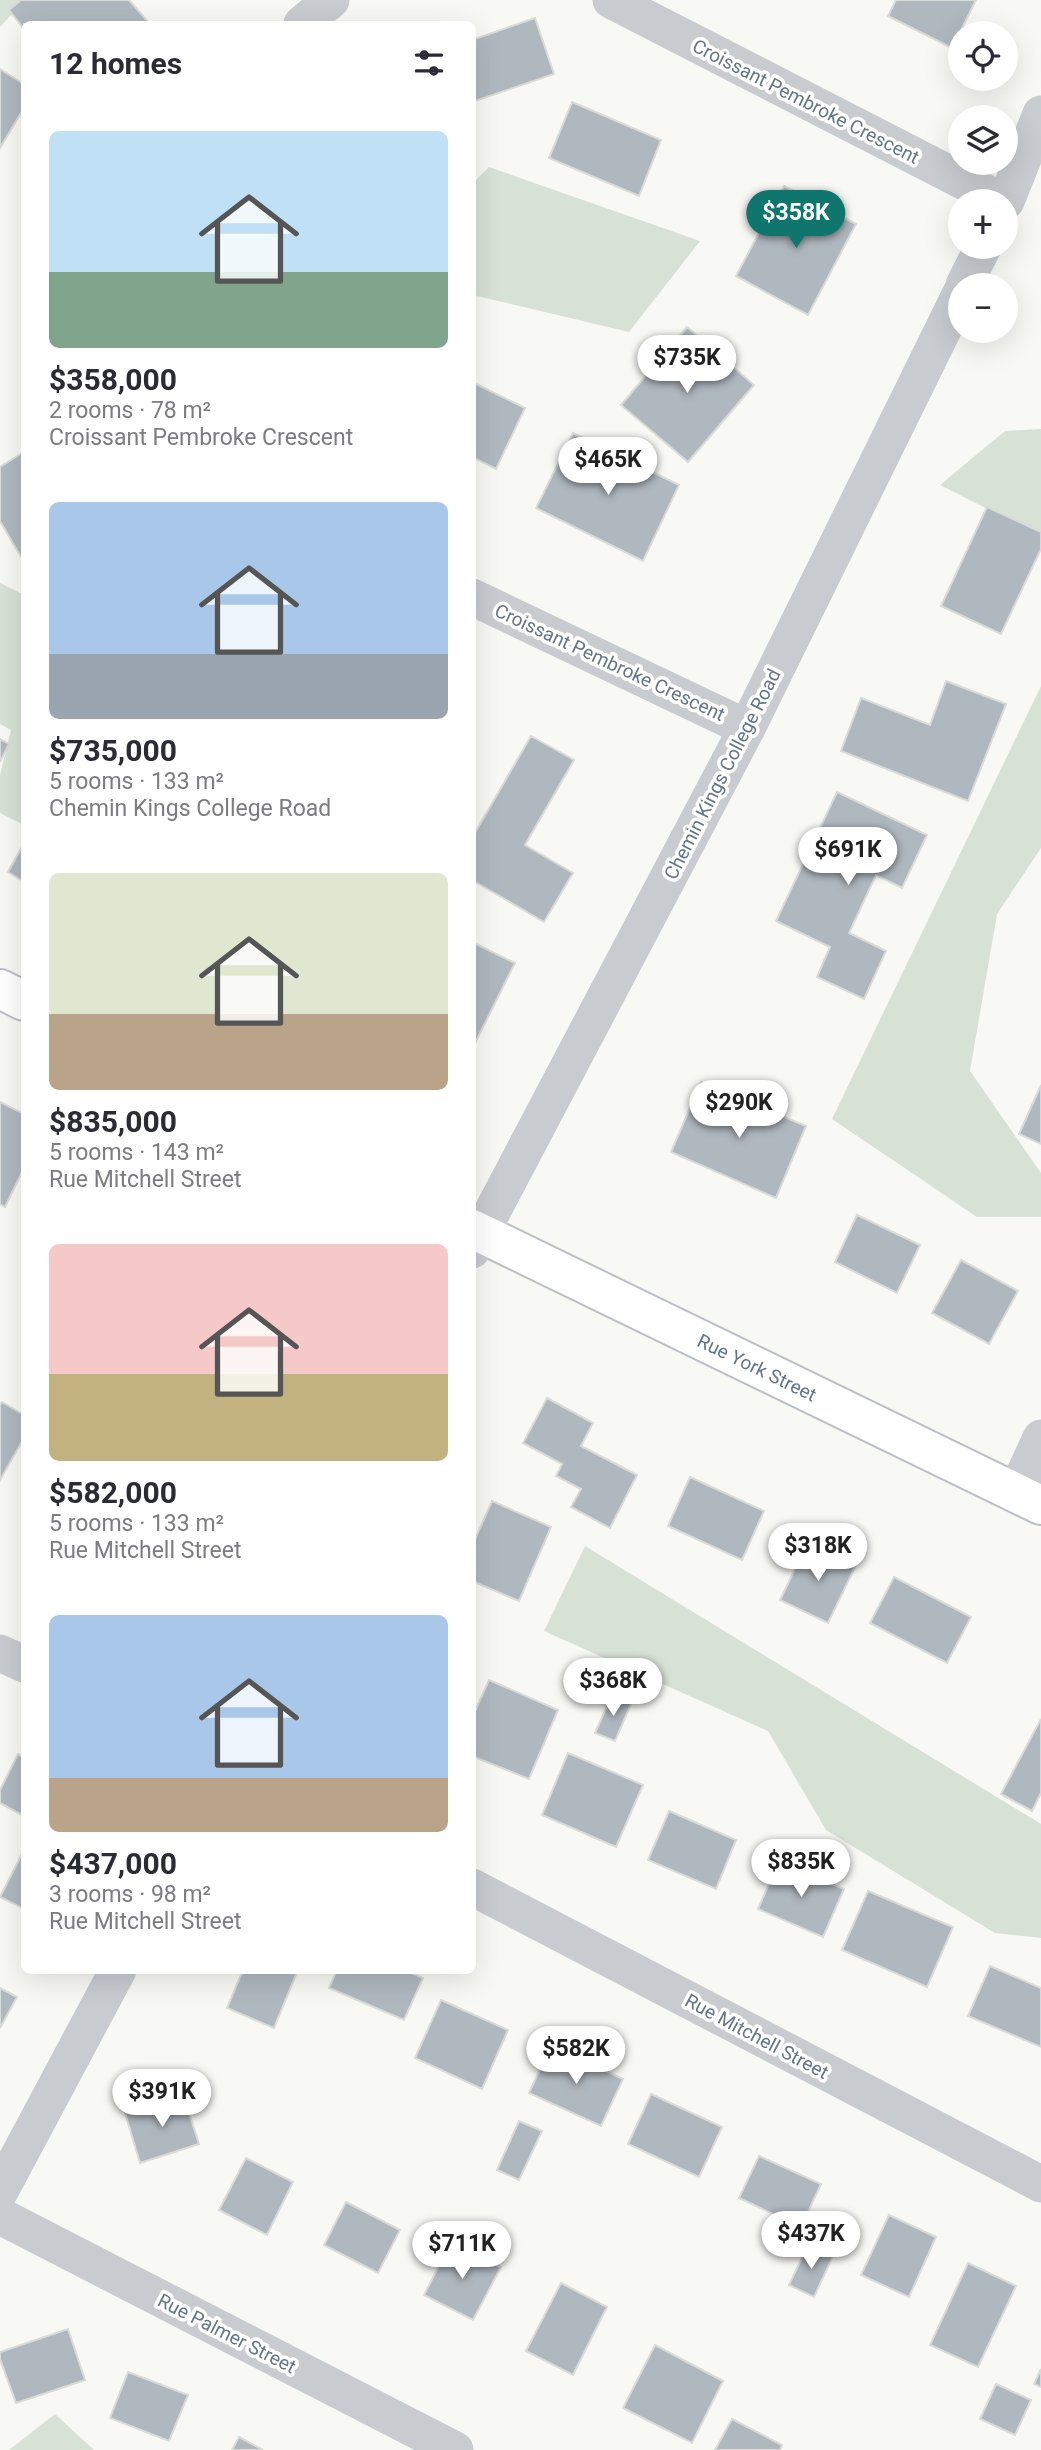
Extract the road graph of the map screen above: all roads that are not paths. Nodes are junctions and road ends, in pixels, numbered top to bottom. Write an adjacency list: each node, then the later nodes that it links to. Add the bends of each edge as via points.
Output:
1 (331, 0): 3 (street)
2 (611, 0): 5 (street, Croissant Pembroke Crescent)
3 (306, 21)
4 (1041, 114): 6 (street)
5 (981, 189)
6 (1009, 189)
7 (948, 319): 9 (street, Chemin Kings College Road)
8 (476, 599): 9 (street, Croissant Pembroke Crescent)
9 (747, 728): 12 (street, Chemin Kings College Road)
10 (0, 989): 11 (street)
11 (21, 1000)
12 (476, 1236)
13 (476, 1238): 15 (street, Rue York Street)
14 (1041, 1438): 15 (street)
15 (1029, 1498)
16 (0, 1653): 17 (street)
17 (21, 1663)
18 (476, 1889): 20 (street, Rue Mitchell Street)
19 (116, 1974): 21 (street)
20 (1041, 2184)
21 (0, 2191)
22 (0, 2216): 23 (street, Rue Palmer Street)
23 (455, 2450)

